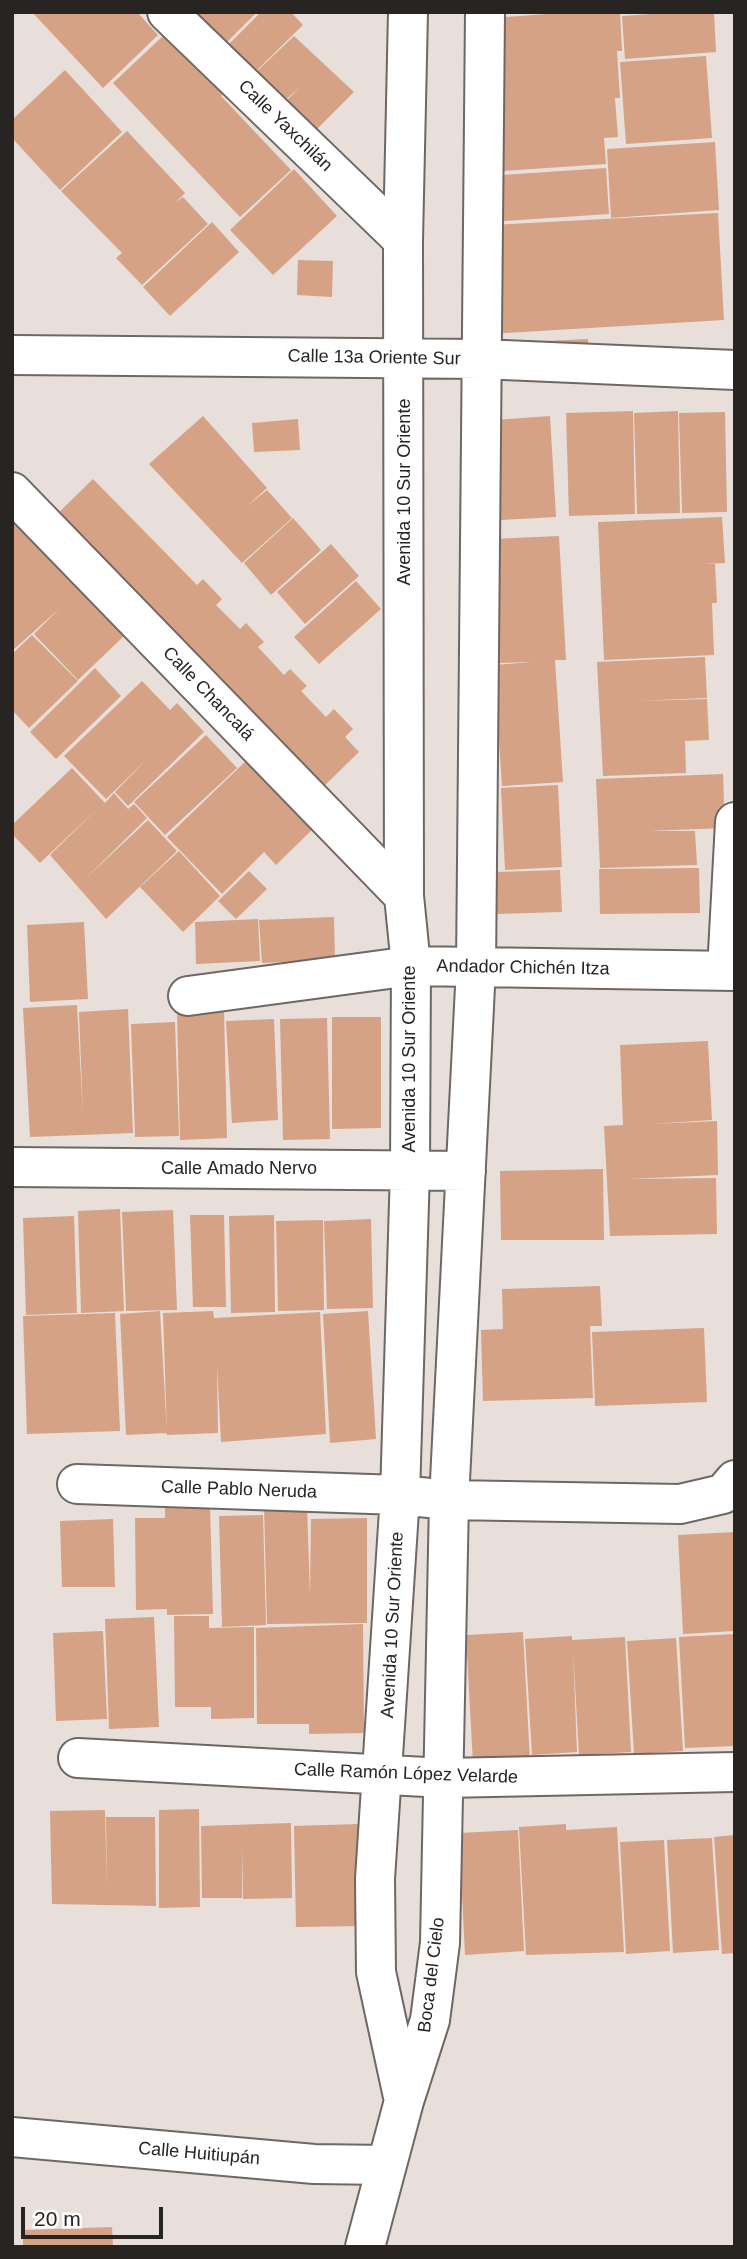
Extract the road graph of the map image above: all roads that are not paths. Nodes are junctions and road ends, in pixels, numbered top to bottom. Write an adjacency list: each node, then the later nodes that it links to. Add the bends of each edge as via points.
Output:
1 (167, 12): 4 (street, Calle Yaxchilán)
2 (408, 12): 4 (street, Avenida 10 Sur Oriente)
3 (485, 12): 7 (street)
4 (403, 240): 6 (street, Avenida 10 Sur Oriente)
5 (12, 355): 6 (street, Calle 13a Oriente Sur)
6 (405, 359): 7 (street, Calle 13a Oriente Sur); 11 (street, Avenida 10 Sur Oriente)
7 (481, 359): 8 (street, Calle 13a Oriente Sur); 13 (street)
8 (735, 370)
9 (12, 492): 11 (street, Calle Chancalá)
10 (735, 822): 14 (street)
11 (404, 896): 12 (street, Avenida 10 Sur Oriente)
12 (411, 966): 13 (street, Andador Chichén Itza); 15 (street, Andador Chichén Itza); 17 (street, Avenida 10 Sur Oriente)
13 (476, 967): 14 (street, Andador Chichén Itza); 18 (street)
14 (731, 971)
15 (188, 996)
16 (12, 1167): 17 (street, Calle Amado Nervo)
17 (410, 1170): 18 (street, Calle Amado Nervo); 21 (street, Avenida 10 Sur Oriente)
18 (466, 1171): 22 (street)
19 (735, 1480): 22 (street, Calle Pablo Neruda, via 723,1494 680,1504)
20 (77, 1485): 21 (street, Calle Pablo Neruda)
21 (400, 1495): 22 (street, Calle Pablo Neruda); 25 (street, Avenida 10 Sur Oriente)
22 (449, 1500): 26 (street)
23 (78, 1758): 25 (street, Calle Ramón López Velarde)
24 (735, 1772): 26 (street, Calle Ramón López Velarde)
25 (384, 1777): 26 (street, Calle Ramón López Velarde); 27 (street, Avenida 10 Sur Oriente, via 375,1879 376,1972)
26 (444, 1779): 27 (street, Boca del Cielo, via 437,1969 430,2020)
27 (404, 2101): 29 (street, Boca del Cielo)
28 (12, 2137): 29 (street, Calle Huitiupán, via 314,2164)
29 (386, 2165): 30 (street, Boca del Cielo)
30 (365, 2247)

